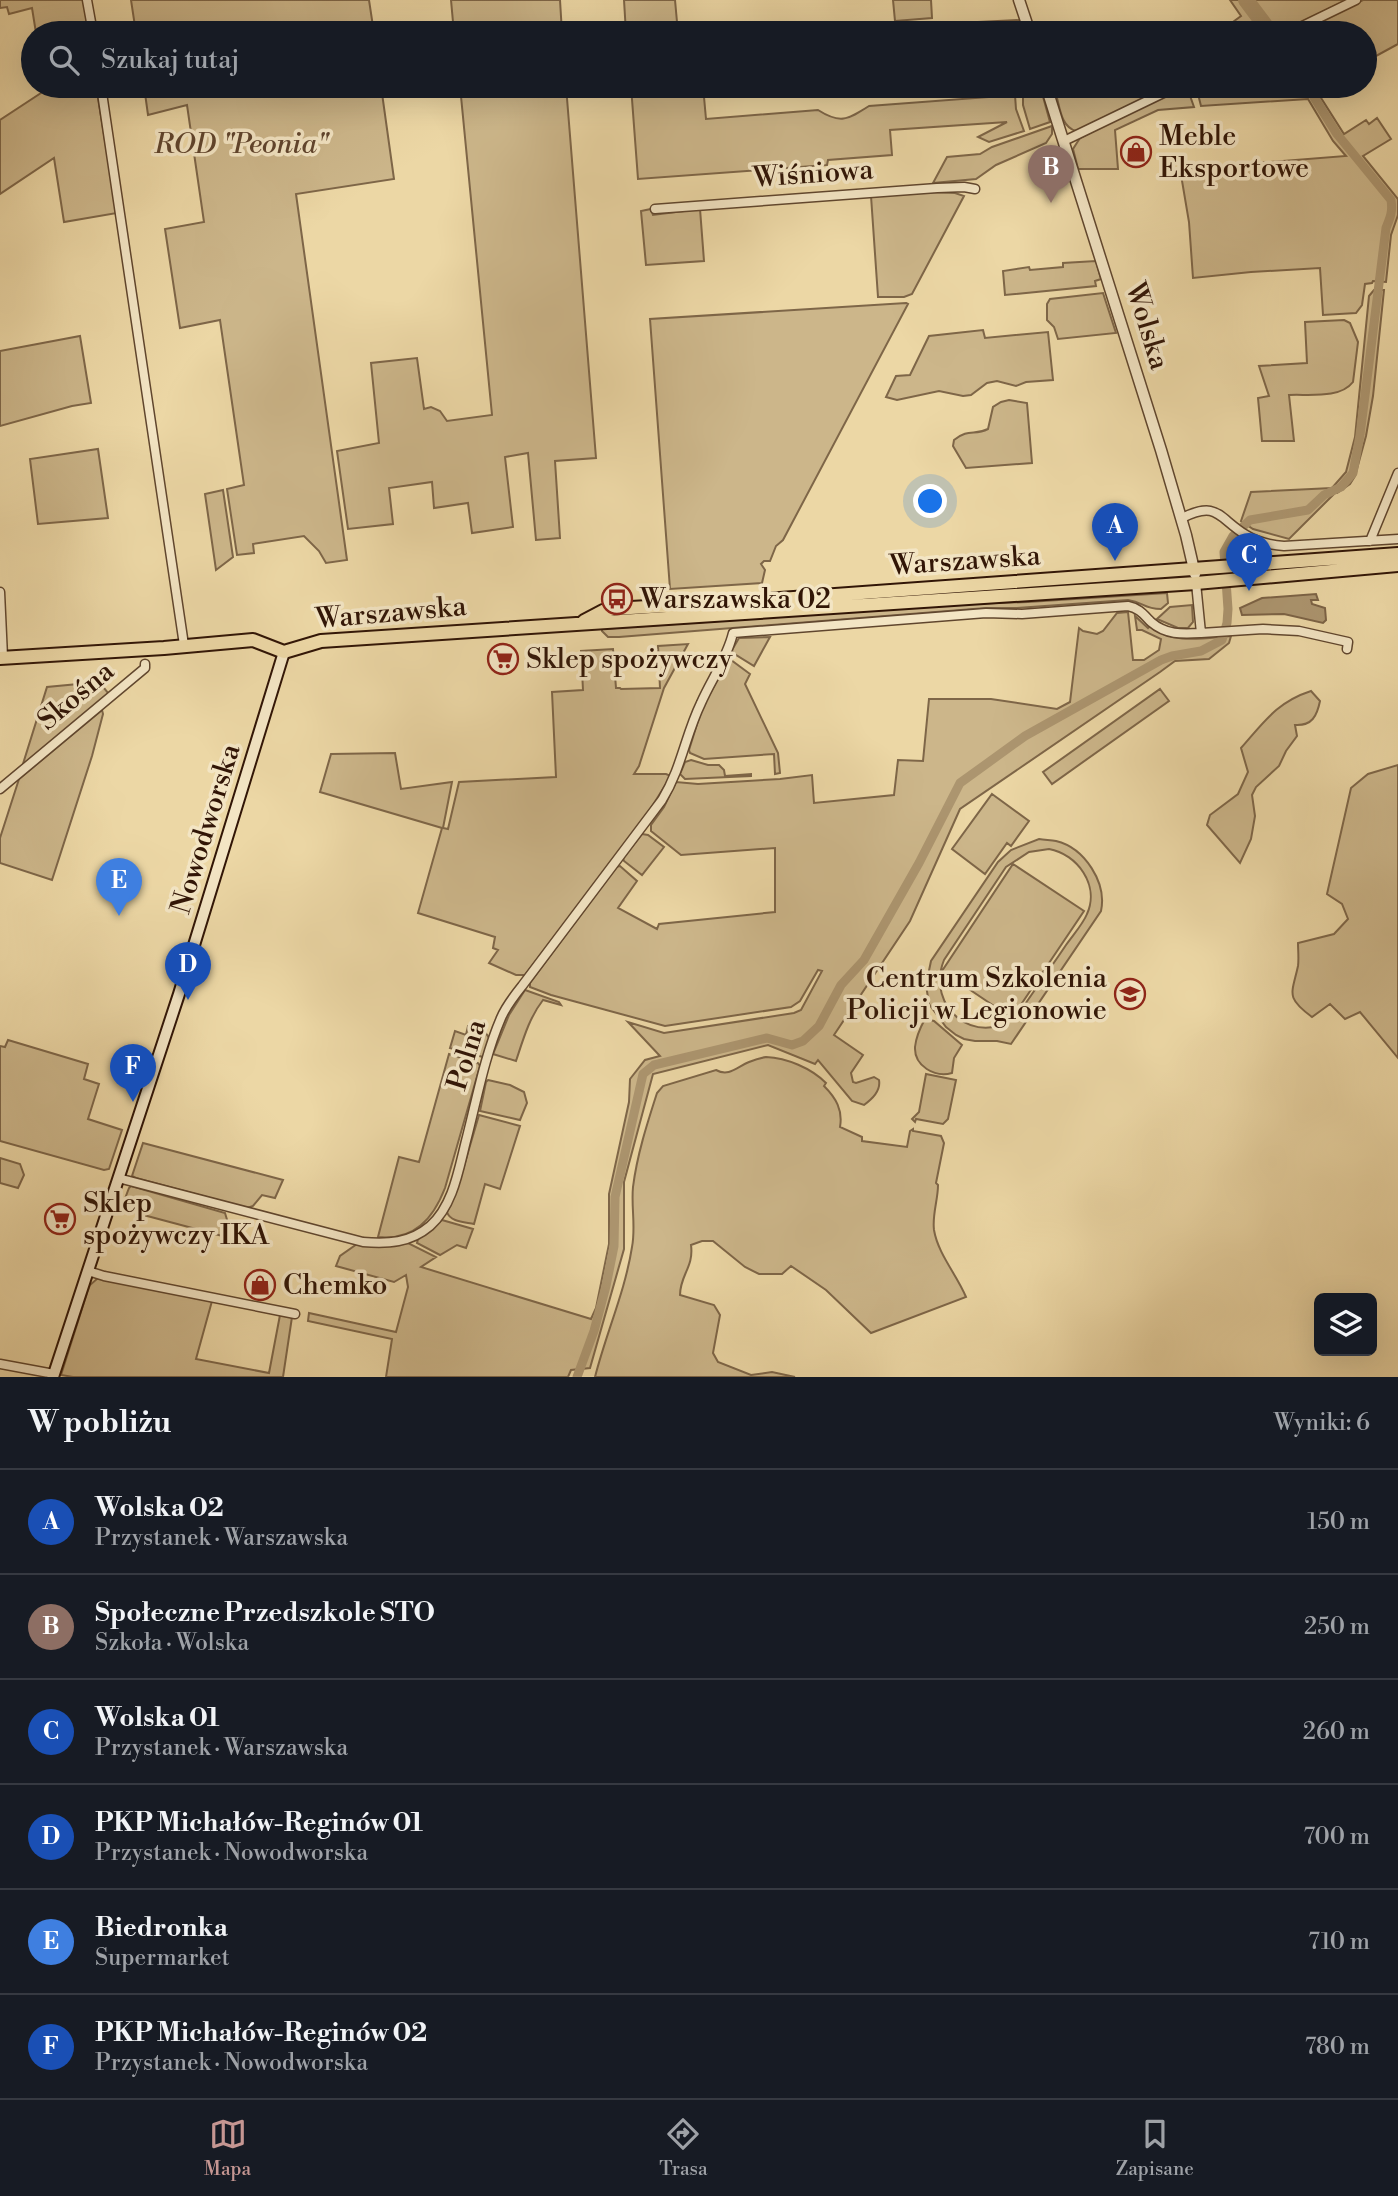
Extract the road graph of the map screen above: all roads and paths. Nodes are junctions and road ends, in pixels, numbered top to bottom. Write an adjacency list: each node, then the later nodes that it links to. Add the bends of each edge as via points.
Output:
1 (87, 0): 4 (street)
2 (1019, 0): 5 (street)
3 (1356, 0): 6 (street)
4 (91, 21)
5 (1026, 21)
6 (1313, 21)
7 (103, 98): 25 (street)
8 (1050, 98): 10 (street, Wolska)
9 (1153, 98): 10 (street)
10 (1064, 141): 14 (street, Wolska)
11 (975, 189): 12 (street, Wiśniowa)
12 (655, 209)
13 (1398, 473): 16 (street)
14 (1182, 518): 16 (street, via 1208,510 1247,536 1284,547); 20 (street, Wolska)
15 (1398, 539): 16 (street)
16 (1370, 541)
17 (1398, 554): 18 (main road)
18 (1353, 563): 19 (main road); 20 (main road, Warszawska); 21 (main road, Warszawska)
19 (1398, 565)
20 (1194, 567): 21 (street, Wolska); 23 (main road, Warszawska, via 613,609)
21 (1196, 583): 23 (main road, Warszawska); 24 (street)
22 (0, 592): 28 (street)
23 (580, 623): 27 (main road, Warszawska, via 321,641)
24 (1206, 633): 26 (street, via 1299,631); 31 (street, Polna, via 1169,632 1128,606 733,632 662,800 502,1017 456,1179 441,1213 429,1227 394,1242 363,1242)
25 (184, 645): 27 (main road, Warszawska, via 253,640); 28 (main road, Warszawska)
26 (1347, 645)
27 (284, 652): 31 (main road, Nowodworska)
28 (2, 657)
29 (145, 664): 30 (street, Skośna)
30 (0, 789)
31 (118, 1178): 32 (main road, Nowodworska)
32 (88, 1271): 33 (street); 35 (main road, Nowodworska)
33 (295, 1314)
34 (0, 1364): 35 (street)
35 (53, 1376)

